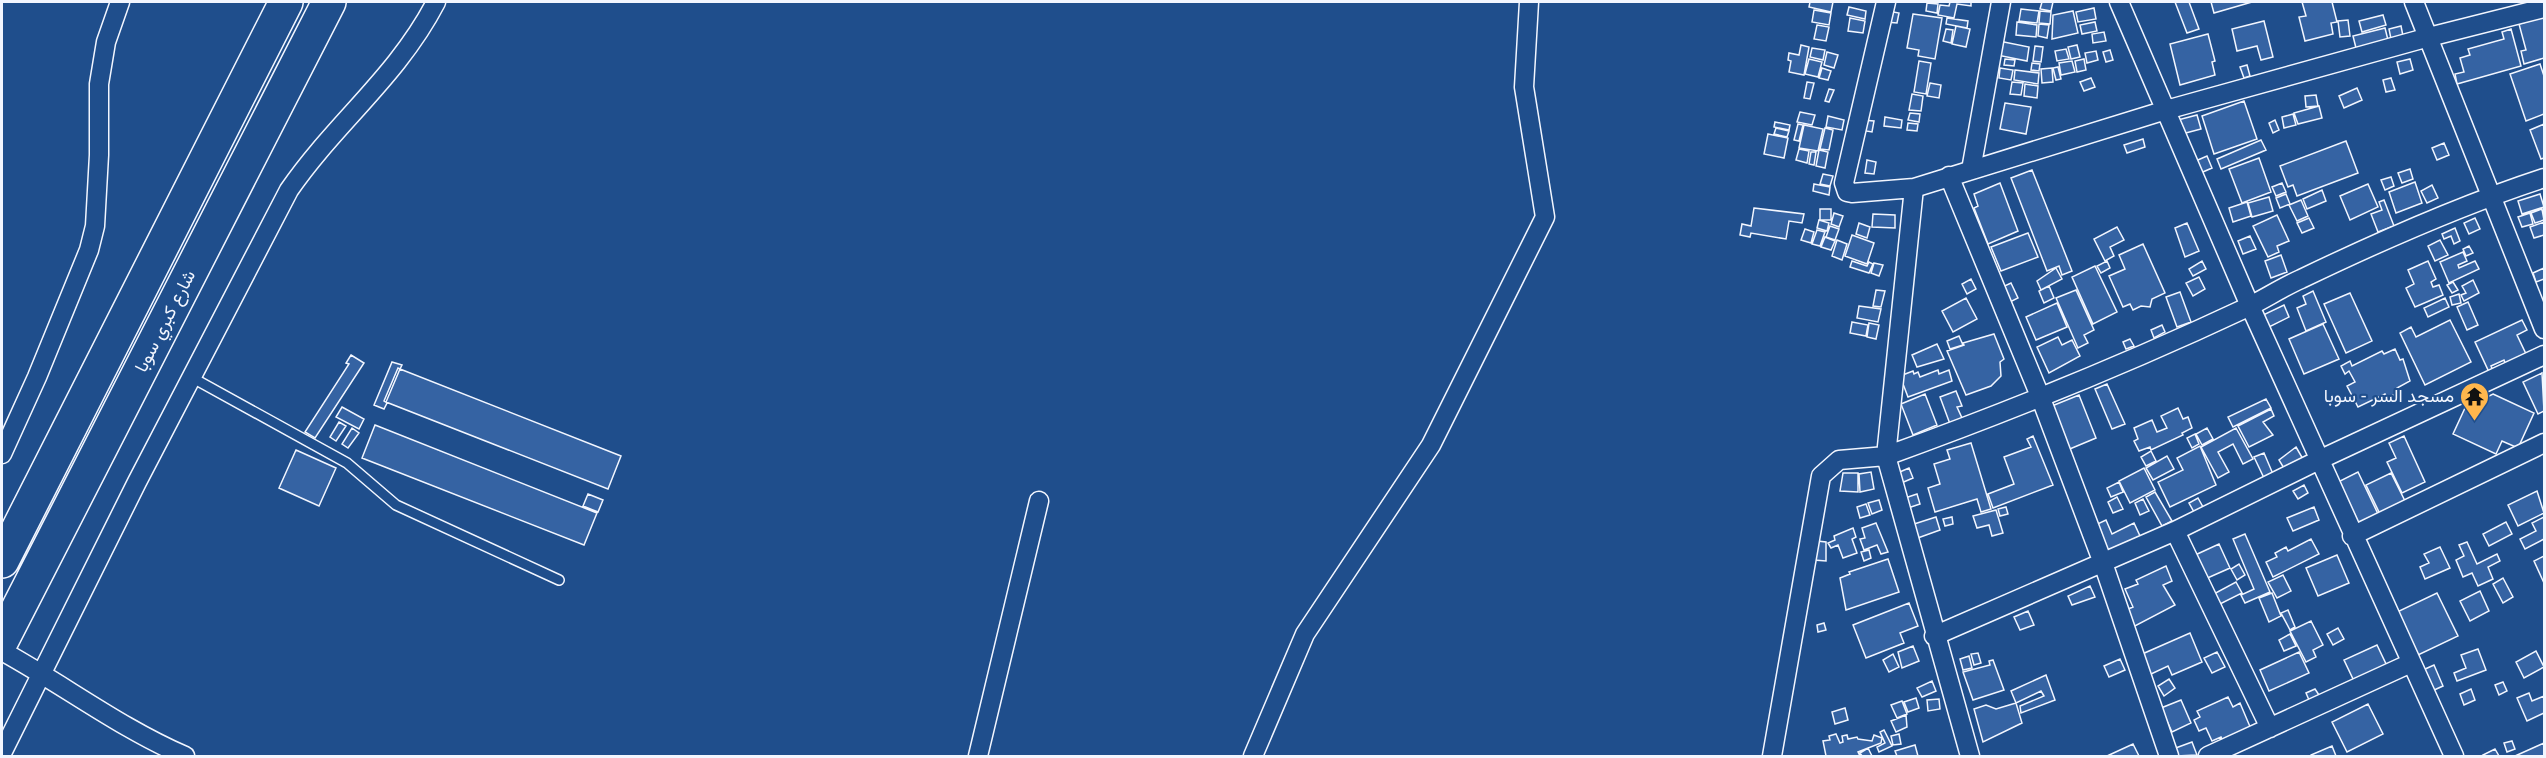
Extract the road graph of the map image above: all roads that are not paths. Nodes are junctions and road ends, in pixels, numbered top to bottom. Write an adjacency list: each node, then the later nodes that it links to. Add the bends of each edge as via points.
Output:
1 (120, 2): 24 (street, via 106,42 99,84 95,225 89,250)
2 (286, 2): 30 (highway, شارع كبري سوبا)
3 (329, 2): 34 (highway, شارع كبري سوبا)
4 (436, 2): 21 (street, via 391,72 309,162 289,190)
5 (1529, 2): 42 (street, via 1524,87 1545,217 1431,445 1305,634)
6 (1886, 2): 16 (street, via 1845,188 1852,193)
7 (2001, 2): 13 (street)
8 (2119, 2): 12 (street)
9 (2414, 2): 11 (street)
10 (2543, 6): 11 (street)
11 (2429, 37): 12 (street); 17 (street)
12 (2166, 110): 13 (street); 18 (street)
13 (1971, 170): 14 (street)
14 (1949, 176): 16 (street); 22 (street)
15 (2544, 178): 17 (street)
16 (1914, 188): 25 (street)
17 (2489, 196): 18 (street, via 2358,252); 19 (street)
18 (2250, 306): 22 (street); 26 (street)
19 (2544, 329)
20 (2544, 356): 26 (street)
21 (190, 377): 32 (lane, via 347,463 396,505); 37 (street)
22 (2040, 396): 25 (street); 31 (street)
23 (2544, 443): 29 (street)
24 (2, 454)
25 (1886, 456): 33 (street); 43 (street, via 1839,460 1821,476)
26 (2319, 460): 28 (street); 29 (street)
27 (1039, 501): 41 (street)
28 (2175, 531): 31 (street); 38 (street)
29 (2352, 536): 36 (street)
30 (2, 561)
31 (2103, 563): 33 (street); 45 (street)
32 (559, 580)
33 (1934, 636): 44 (street)
34 (2, 640)
35 (2, 651): 37 (street)
36 (2411, 663): 38 (street); 47 (street)
37 (42, 673): 39 (street); 40 (street, via 121,724)
38 (2270, 728): 46 (street)
39 (2, 753)
40 (185, 756)
41 (978, 756)
42 (1253, 756)
43 (1772, 756)
44 (1970, 756)
45 (2169, 756)
46 (2208, 756)
47 (2454, 756)

